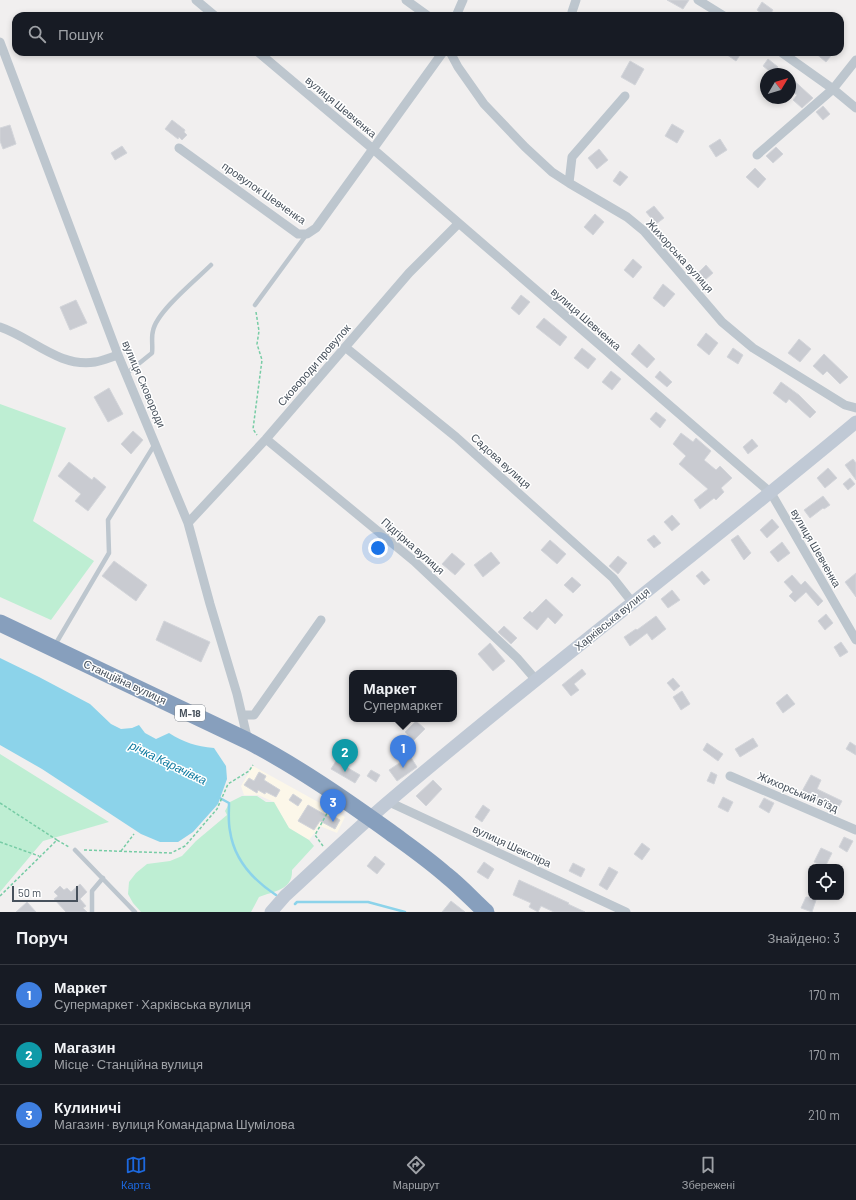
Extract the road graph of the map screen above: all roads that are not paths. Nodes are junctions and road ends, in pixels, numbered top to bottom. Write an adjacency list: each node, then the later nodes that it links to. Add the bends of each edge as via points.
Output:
1 (196, 0): 6 (street)
2 (406, 0): 7 (street)
3 (463, 0): 8 (street)
4 (576, 0): 9 (street)
5 (698, 0): 10 (street)
6 (210, 12)
7 (422, 12)
8 (458, 12)
9 (572, 12)
10 (718, 12)
11 (0, 42): 30 (street, вулиця Сковороди)
12 (263, 56): 21 (street, вулиця Шевченка)
13 (440, 56): 21 (street, провулок Шевченка)
14 (452, 56): 23 (street, Жихорська вулиця, via 484,104 525,147 552,172)
15 (787, 56): 17 (street)
16 (856, 60): 17 (street)
17 (833, 89): 19 (street); 22 (street)
18 (625, 96): 23 (street, via 572,157)
19 (856, 108)
20 (179, 148): 25 (street, провулок Шевченка, via 298,234)
21 (373, 149): 24 (street, вулиця Шевченка); 25 (street, провулок Шевченка, via 316,228)
22 (757, 155)
23 (569, 183): 32 (street, Жихорська вулиця, via 627,217 644,231 722,322 753,348 845,405)
24 (458, 224): 29 (street, Сковороди провулок, via 408,273); 36 (street, вулиця Шевченка)
25 (307, 234): 27 (lane)
26 (211, 265): 31 (lane, via 159,318 153,331 152,353)
27 (254, 305)
28 (0, 327): 30 (street, via 66,360 94,363)
29 (345, 347): 34 (street, Сковороди провулок); 38 (street, Садова вулиця, via 456,437 613,578)
30 (118, 355): 31 (street, вулиця Сковороди)
31 (126, 374): 35 (street, вулиця Сковороди)
32 (856, 408)
33 (856, 422): 36 (main road, Харківська вулиця)
34 (264, 441): 37 (street, Сковороди провулок); 43 (street, Підгірна вулиця, via 414,561 517,658)
35 (156, 443): 37 (street, вулиця Сковороди); 42 (lane, via 108,520 109,553)
36 (771, 493): 38 (main road, Харківська вулиця); 41 (street, вулиця Шевченка)
37 (188, 523): 44 (street, вулиця Сковороди)
38 (632, 602): 43 (main road, Харківська вулиця)
39 (321, 620): 44 (street, via 254,715)
40 (0, 623): 42 (highway, Станційна вулиця / М-18)
41 (856, 640)
42 (53, 648): 45 (highway, Станційна вулиця / М-18)
43 (536, 680): 47 (main road, Харківська вулиця)
44 (243, 716): 45 (street, вулиця Сковороди)
45 (248, 740): 48 (highway, Станційна вулиця / М-18, via 310,776)
46 (730, 776): 49 (street, Жихорський в’їзд)
47 (388, 802): 48 (main road, Харківська вулиця); 56 (street, вулиця Шекспіра)
48 (370, 818): 54 (main road, Харківська вулиця); 55 (highway, М-18, via 436,867)
49 (856, 830)
50 (75, 850): 51 (lane)
51 (102, 878): 52 (lane, via 92,891); 53 (lane)
52 (92, 912)
53 (135, 912)
54 (271, 912)
55 (486, 912)
56 (626, 912)

